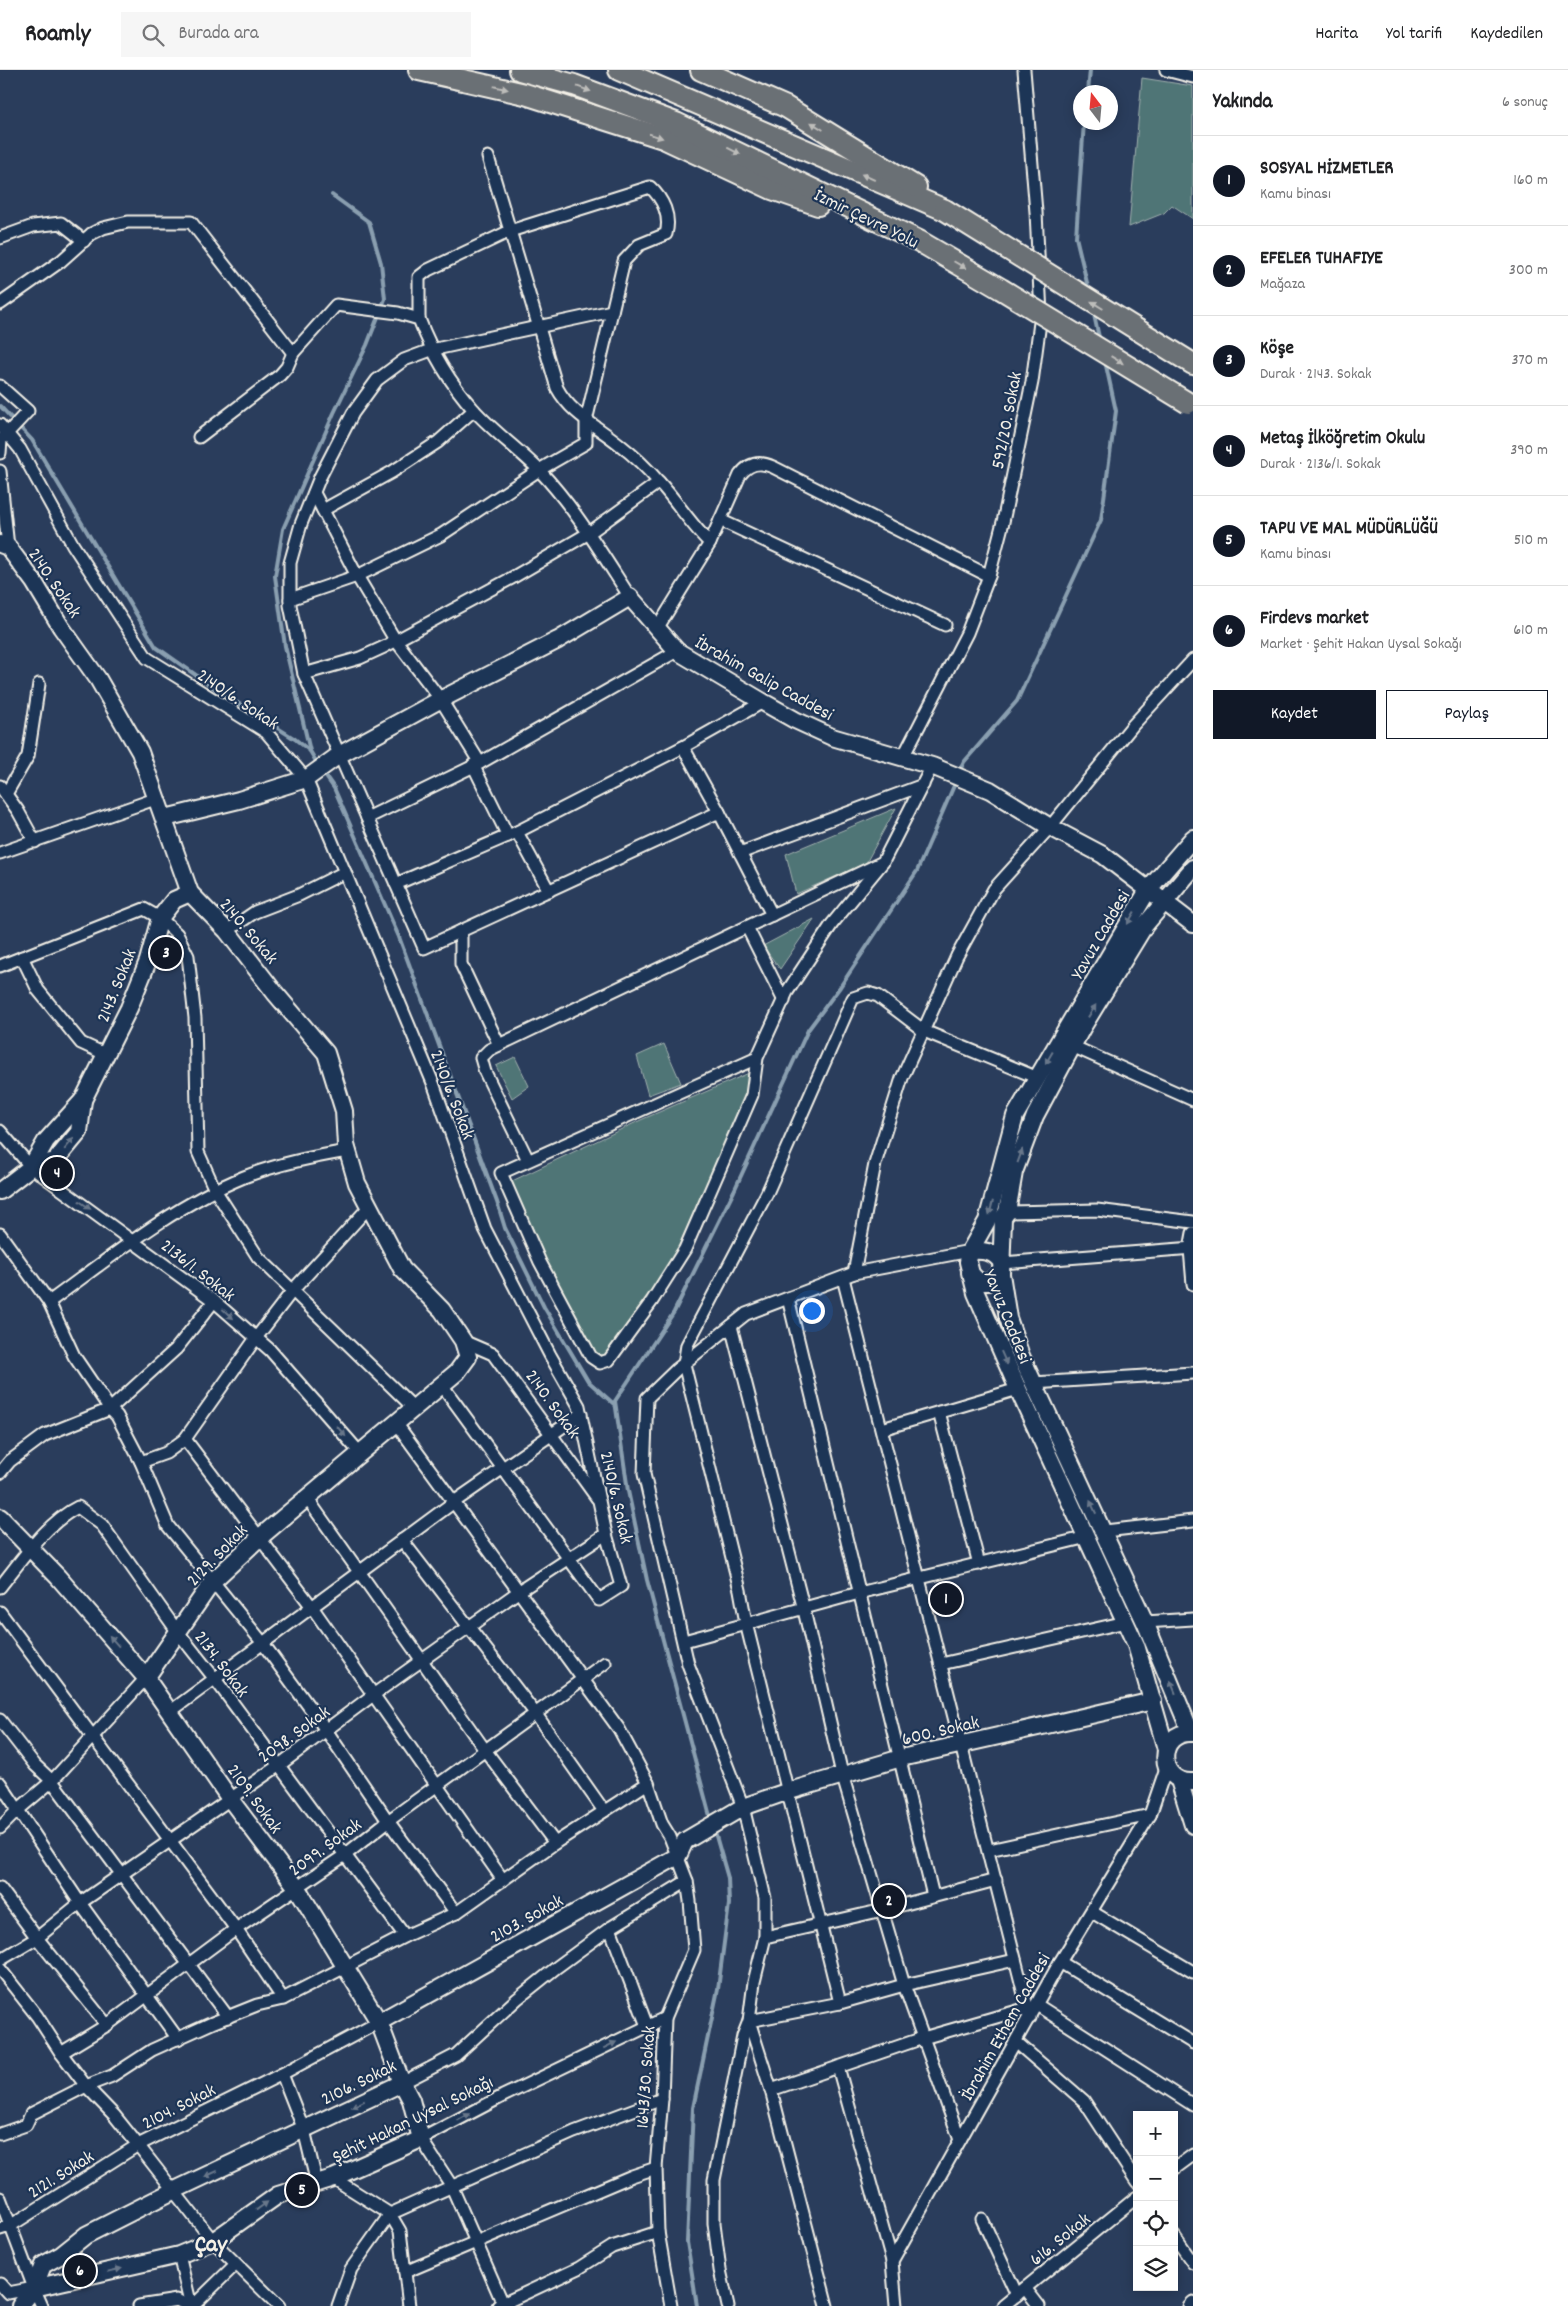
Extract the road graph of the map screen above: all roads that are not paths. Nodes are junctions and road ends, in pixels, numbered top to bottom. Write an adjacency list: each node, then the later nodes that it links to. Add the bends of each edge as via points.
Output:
1 (419, 70): 13 (highway, one-way to 13, via 525,94 663,138 772,189)
2 (520, 70): 13 (highway, İzmir Çevre Yolu, one-way to 13, via 676,123)
3 (619, 70): 9 (highway, İzmir Çevre Yolu, one-way to 3)
4 (701, 70): 9 (highway, one-way to 4, via 913,184 786,107)
5 (1024, 70): 38 (street, 592/20. Sokak, via 1036,212 1040,315 1026,410)
6 (1166, 70): 7 (street)
7 (1193, 77)
8 (488, 157): 10 (street)
9 (945, 210): 20 (highway, İzmir Çevre Yolu, one-way to 9, bridge)
10 (510, 231): 15 (street, via 650,187 662,202 669,223 666,234 639,245 624,261); 16 (street, via 419,277); 17 (street)
11 (0, 238): 12 (street, via 33,226 61,223)
12 (84, 241): 14 (street); 19 (street, via 102,228 128,222 191,222)
13 (919, 241): 22 (highway, İzmir Çevre Yolu, one-way to 22, bridge)
14 (0, 304)
15 (612, 311): 17 (street); 24 (street)
16 (419, 319): 18 (street); 19 (street, via 336,305)
17 (540, 327): 18 (street); 24 (street, via 557,388 565,402)
18 (431, 350): 23 (street); 31 (street, via 404,360 377,380 353,413)
19 (293, 353): 26 (street, via 280,375)
20 (1193, 364)
21 (0, 386): 25 (street, via 28,411)
22 (1191, 405)
23 (474, 410): 29 (street); 32 (street, via 438,442)
24 (586, 421): 29 (street, via 586,443); 30 (street, via 620,444)
25 (4, 428): 27 (street); 55 (street, 2140/6. Sokak, via 20,448 73,545 147,658 266,732)
26 (199, 437)
27 (0, 453)
28 (0, 470): 36 (street)
29 (539, 470): 34 (street); 37 (street, via 441,535)
30 (659, 482): 34 (street); 35 (street, via 692,526)
31 (314, 493): 32 (street); 40 (street, via 290,563)
32 (323, 510): 37 (street)
33 (720, 520): 35 (street); 38 (street, via 744,470 756,463 766,463); 41 (street)
34 (589, 533): 39 (street); 43 (street)
35 (710, 543): 42 (street)
36 (4, 545): 58 (main road, 2140. Sokak, via 34,582 98,679 140,752)
37 (357, 576): 40 (street); 43 (street)
38 (989, 576): 52 (street, 592/20. Sokak, via 967,633)
39 (630, 597): 42 (main road, İbrahim Galip Caddesi); 48 (main road, via 558,640)
40 (290, 599): 46 (street)
41 (945, 626)
42 (658, 627): 44 (main road, İbrahim Galip Caddesi)
43 (396, 641): 46 (street, via 360,658); 48 (street)
44 (677, 650): 49 (main road, İbrahim Galip Caddesi); 53 (street)
45 (1192, 664): 62 (street, via 1133,725)
46 (304, 674): 51 (street)
47 (39, 684): 57 (street, via 28,756)
48 (441, 700): 51 (main road); 53 (street)
49 (763, 702): 50 (street); 52 (main road, İbrahim Galip Caddesi, via 832,737)
50 (683, 747): 59 (street); 63 (street)
51 (339, 755): 55 (main road); 61 (street)
52 (904, 757): 54 (main road, İbrahim Galip Caddesi)
53 (477, 764): 61 (street); 63 (street)
54 (939, 769): 56 (street); 62 (main road, İbrahim Galip Caddesi, via 990,790)
55 (306, 779): 60 (main road); 70 (street, 2140/6. Sokak)
56 (923, 785): 67 (street); 68 (street)
57 (3, 790): 65 (street)
58 (158, 798): 60 (main road, 2140. Sokak); 65 (street)
59 (719, 812): 67 (street); 73 (street)
60 (165, 818): 74 (main road, 2140. Sokak)
61 (367, 818): 71 (street)
62 (1050, 827): 72 (main road, İbrahim Galip Caddesi, via 1104,856); 85 (street, via 994,889 957,956)
63 (513, 834): 71 (street); 73 (street)
64 (1193, 838): 72 (main road, Yavuz Caddesi)
65 (35, 842): 66 (street)
66 (0, 853)
67 (740, 853): 76 (street)
68 (883, 862): 76 (street); 84 (street, via 832,924)
69 (1193, 868): 75 (main road, Yavuz Caddesi)
70 (345, 872): 80 (street, via 255,912); 127 (street, 2140/6. Sokak, via 433,1083 484,1229)
71 (396, 884): 81 (street, via 424,948)
72 (1148, 890): 75 (main road, İbrahim Galip Caddesi); 90 (main road, Yavuz Caddesi, one-way to 90)
73 (549, 891): 81 (street)
74 (190, 893): 77 (main road, 2143. Sokak, via 174,900); 80 (main road, 2140. Sokak)
75 (1164, 902): 78 (main road, İbrahim Galip Caddesi); 87 (main road, Yavuz Caddesi, one-way to 75, via 1145,925)
76 (772, 915): 79 (street)
77 (160, 918): 82 (street, via 144,909); 88 (main road, 2143. Sokak, via 148,960); 96 (street, via 177,934 188,956 195,1018 198,1152)
78 (1193, 924)
79 (747, 927): 84 (street); 86 (street)
80 (227, 931): 93 (main road, 2140. Sokak, via 326,1053 344,1111)
81 (461, 931): 86 (street, via 461,964)
82 (22, 957): 83 (street); 88 (street, via 38,990 81,1043)
83 (0, 966)
84 (784, 1001): 89 (street)
85 (924, 1031): 90 (street); 107 (street, via 902,1078 875,1164); 119 (street, via 878,996 868,993 853,998 767,1193 686,1345)
86 (499, 1045): 94 (street, via 488,1050 482,1058 484,1072)
87 (1072, 1046): 91 (street); 99 (main road, Yavuz Caddesi, one-way to 87, via 1014,1172 1035,1116)
88 (107, 1055): 95 (main road, 2143. Sokak, via 83,1100 46,1141)
89 (757, 1058): 94 (street); 94 (street, via 752,1095 685,1249 609,1360 600,1363 590,1357 540,1262 501,1173)
90 (1038, 1078): 105 (main road, Yavuz Caddesi, one-way to 105, via 1015,1116 987,1221)
91 (1193, 1100)
92 (0, 1131): 95 (street, 2136/1. Sokak)
93 (348, 1151): 96 (street, via 289,1163 245,1176); 98 (main road, 2140. Sokak, via 357,1183)
94 (528, 1160)
95 (32, 1166): 97 (main road, 2143. Sokak); 103 (street, 2136/1. Sokak, one-way to 103)
96 (215, 1190): 103 (street); 111 (street, via 258,1257)
97 (0, 1191)
98 (369, 1206): 111 (street); 117 (main road, 2140. Sokak, via 402,1270 442,1310)
99 (1007, 1212): 100 (street, via 1097,1210); 106 (main road, Yavuz Caddesi, via 1003,1218)
100 (1193, 1222)
101 (1193, 1233): 104 (street)
102 (0, 1234): 114 (street)
103 (133, 1240): 113 (street, 2136/1. Sokak); 114 (street)
104 (1192, 1248): 106 (street); 110 (street)
105 (970, 1251): 106 (main road, via 990,1252 997,1256); 107 (street); 108 (main road, Yavuz Caddesi)
106 (1001, 1268): 108 (main road, via 989,1282 979,1282); 121 (main road, Yavuz Caddesi, via 1008,1318)
107 (854, 1273): 109 (street)
108 (970, 1273): 123 (main road, Yavuz Caddesi, one-way to 123)
109 (843, 1278): 112 (street); 129 (street)
110 (1193, 1284)
111 (293, 1290): 116 (street); 125 (street)
112 (788, 1298): 115 (street, via 746,1314); 154 (street)
113 (214, 1301): 116 (street, 2136/1. Sokak, one-way to 116); 124 (street, via 176,1349)
114 (50, 1302): 124 (street, via 74,1356)
115 (731, 1326): 119 (street); 156 (street)
116 (256, 1338): 131 (street); 132 (street, 2136/1. Sokak, one-way to 132)
117 (463, 1341): 118 (main road, 2140. Sokak); 130 (street, 2140. Sokak, via 493,1354)
118 (468, 1357): 122 (main road, 2129. Sokak)
119 (684, 1364): 161 (street); 164 (street, via 647,1398 644,1474)
120 (1193, 1373): 121 (street)
121 (1033, 1382): 145 (main road, Yavuz Caddesi, one-way to 121)
122 (442, 1385): 125 (main road, 2129. Sokak); 134 (street, 2140/6. Sokak)
123 (1018, 1389): 126 (street); 142 (main road, Yavuz Caddesi)
124 (110, 1409): 133 (street, via 117,1416); 135 (street, via 46,1435 10,1461)
125 (415, 1409): 128 (main road, 2129. Sokak)
126 (939, 1412): 129 (street); 148 (street)
127 (581, 1414): 130 (street); 138 (street, 2140/6. Sokak)
128 (396, 1423): 132 (main road, 2129. Sokak); 137 (street, 1643/30. Sokak)
129 (882, 1429): 150 (street)
130 (552, 1434): 134 (street); 138 (street, 2140. Sokak)
131 (185, 1439): 133 (street, via 166,1453); 143 (street)
132 (360, 1453): 136 (main road, 2129. Sokak)
133 (141, 1462): 151 (street, via 168,1526)
134 (503, 1468): 137 (street); 147 (street, 2140/6. Sokak)
135 (0, 1473)
136 (307, 1498): 143 (main road, 2129. Sokak); 149 (street)
137 (454, 1502): 144 (street); 153 (street, 1643/30. Sokak)
138 (601, 1503): 141 (street, 2140/6. Sokak)
139 (0, 1517): 146 (main road, 2109. Sokak)
140 (1193, 1521): 145 (street, via 1105,1531)
141 (606, 1534): 147 (street, 2098. Sokak); 147 (street, 2140/6. Sokak, via 621,1586 599,1600)
142 (1087, 1537): 148 (street); 159 (main road, Yavuz Caddesi)
143 (259, 1538): 151 (main road, 2129. Sokak); 155 (street)
144 (402, 1540): 149 (street); 162 (street)
145 (1110, 1545): 160 (main road, Yavuz Caddesi)
146 (30, 1550): 152 (street, 2134. Sokak); 163 (street, 2134. Sokak, via 65,1514 78,1507 102,1525); 169 (main road, 2109. Sokak, one-way to 146, via 58,1577)
147 (570, 1559): 153 (street, 2098. Sokak)
148 (979, 1564): 150 (street)
149 (359, 1572): 155 (street); 166 (street)
150 (920, 1579): 154 (street); 168 (street)
151 (213, 1581): 163 (main road, 2129. Sokak); 165 (street)
152 (0, 1587)
153 (518, 1592): 162 (street, 2098. Sokak); 170 (street, 1643/30. Sokak)
154 (859, 1593): 156 (street); 183 (street)
155 (312, 1607): 165 (street); 172 (street)
156 (804, 1610): 161 (street); 186 (street)
157 (0, 1612): 179 (street)
158 (1193, 1619): 160 (street)
159 (1126, 1622): 168 (street); 173 (main road, Yavuz Caddesi)
160 (1145, 1622): 178 (main road, Yavuz Caddesi, one-way to 160)
161 (746, 1623): 164 (street); 192 (street)
162 (470, 1627): 166 (street, 2098. Sokak); 175 (street)
163 (177, 1631): 169 (main road, 2129. Sokak); 171 (street, 2134. Sokak)
164 (684, 1641): 194 (street, via 688,1664)
165 (262, 1642): 171 (street); 177 (street)
166 (422, 1661): 172 (street, 2098. Sokak); 182 (street)
167 (605, 1663): 170 (street, 2099. Sokak)
168 (941, 1664): 180 (street)
169 (146, 1678): 174 (main road, 2109. Sokak); 179 (street, 2129. Sokak)
170 (583, 1678): 175 (street, 2099. Sokak); 190 (street, 1643/30. Sokak, via 619,1729)
171 (215, 1679): 174 (street); 184 (street, 2134. Sokak)
172 (373, 1695): 177 (street, 2098. Sokak); 191 (street)
173 (1153, 1700): 180 (main road, 600. Sokak); 181 (main road, Yavuz Caddesi)
174 (171, 1711): 193 (main road, 2109. Sokak)
175 (535, 1713): 182 (street, 2099. Sokak); 196 (street)
176 (0, 1720): 187 (street, via 35,1765)
177 (326, 1730): 184 (street, 2098. Sokak); 198 (street)
178 (1192, 1733): 181 (main road, via 1176,1737)
179 (93, 1736): 187 (street, 2129. Sokak); 201 (street)
180 (962, 1744): 183 (main road, 600. Sokak); 203 (street)
181 (1166, 1749): 185 (main road, Yavuz Caddesi)
182 (484, 1750): 191 (street, 2099. Sokak); 202 (street)
183 (901, 1758): 186 (main road, 600. Sokak); 212 (street)
184 (278, 1766): 193 (street, 2098. Sokak); 204 (street, 2134. Sokak)
185 (1166, 1768): 188 (main road); 197 (street, İbrahim Ethem Caddesi)
186 (842, 1774): 192 (main road, 600. Sokak); 214 (street)
187 (52, 1781): 195 (street, 2129. Sokak); 206 (street)
188 (1186, 1781): 199 (main road)
189 (0, 1783): 195 (street)
190 (648, 1783): 196 (street); 205 (street, 1643/30. Sokak, via 662,1824)
191 (437, 1784): 198 (street, 2099. Sokak); 207 (street)
192 (786, 1792): 194 (main road, 600. Sokak); 217 (street)
193 (230, 1799): 201 (street, 2098. Sokak); 211 (main road, 2109. Sokak)
194 (741, 1808): 205 (main road, 600. Sokak, via 686,1841); 221 (street, via 765,1898)
195 (19, 1809): 200 (street, 2129. Sokak); 213 (street)
196 (604, 1811): 202 (street)
197 (1150, 1815): 203 (street); 215 (street, İbrahim Ethem Caddesi)
198 (388, 1821): 204 (street, 2099. Sokak); 216 (street)
199 (1193, 1825)
200 (0, 1828)
201 (170, 1840): 206 (street, 2098. Sokak); 219 (street)
202 (555, 1843): 207 (street)
203 (989, 1850): 208 (street)
204 (345, 1855): 211 (street, 2099. Sokak); 220 (street, 2134. Sokak)
205 (678, 1856): 209 (street, 1643/30. Sokak); 238 (main road, 2103. Sokak)
206 (122, 1874): 213 (street, 2098. Sokak); 226 (street)
207 (503, 1880): 216 (street)
208 (996, 1880): 212 (street); 224 (street)
209 (687, 1881): 218 (street, 2106. Sokak); 236 (street, 1643/30. Sokak, via 694,1950)
210 (0, 1888): 222 (street)
211 (298, 1888): 219 (street, 2099. Sokak); 227 (main road, 2109. Sokak)
212 (933, 1896): 214 (street)
213 (80, 1903): 222 (street, 2098. Sokak); 231 (street)
214 (884, 1910): 217 (street); 230 (street)
215 (1092, 1912): 225 (street, İbrahim Ethem Caddesi); 229 (street)
216 (456, 1913): 220 (street)
217 (821, 1925): 221 (street); 233 (street)
218 (610, 1928): 240 (street); 248 (street, 2106. Sokak, via 517,1999 456,2055)
219 (236, 1929): 226 (street, 2099. Sokak); 232 (street)
220 (405, 1936): 227 (street)
221 (765, 1937): 237 (street)
222 (37, 1938): 223 (street, 2098. Sokak); 239 (street)
223 (0, 1960)
224 (1015, 1960): 230 (street); 234 (street)
225 (1060, 1962): 234 (street, İbrahim Ethem Caddesi); 244 (street)
226 (190, 1964): 231 (street, 2099. Sokak); 235 (street)
227 (347, 1966): 232 (street); 238 (main road, 2109. Sokak)
228 (0, 1969): 245 (street, 2104. Sokak, via 38,2016)
229 (1193, 1972)
230 (904, 1985): 233 (street); 241 (street)
231 (147, 1994): 239 (street, 2099. Sokak); 242 (street)
232 (283, 1999): 235 (street)
233 (840, 2003): 237 (street)
234 (1032, 2010): 241 (street); 243 (street, İbrahim Ethem Caddesi); 252 (street)
235 (228, 2017): 242 (street)
236 (665, 2018): 240 (street, Şehit Hakan Uysal Sokağı); 251 (street, 1643/30. Sokak)
237 (749, 2021): 250 (street); 293 (street, via 743,2036 714,2180 714,2223)
238 (379, 2022): 247 (street, 2104. Sokak); 248 (main road, 2109. Sokak)
239 (107, 2025): 245 (street, 2099. Sokak)
240 (647, 2026): 255 (street, Şehit Hakan Uysal Sokağı, one-way to 240)
241 (923, 2038): 246 (street); 256 (street)
242 (178, 2039): 249 (street, via 152,2050 112,2076)
243 (1016, 2042): 256 (street, İbrahim Ethem Caddesi); 261 (street, via 1084,2100)
244 (1193, 2043)
245 (61, 2053): 249 (street, 2104. Sokak)
246 (838, 2067): 250 (street); 276 (street)
247 (282, 2074): 253 (street); 257 (street, 2104. Sokak)
248 (402, 2083): 253 (main road, 2106. Sokak, one-way to 253); 255 (main road, 2109. Sokak, via 411,2100)
249 (86, 2086): 254 (street, via 31,2114 26,2125); 257 (street, 2104. Sokak)
250 (771, 2090): 294 (street)
251 (662, 2099): 260 (street, 1643/30. Sokak); 264 (street, via 574,2132)
252 (1193, 2105)
253 (304, 2130): 263 (street); 265 (main road, 2106. Sokak, one-way to 265)
254 (0, 2134)
255 (421, 2139): 262 (main road, Şehit Hakan Uysal Sokağı); 264 (street)
256 (960, 2140): 276 (street, İbrahim Ethem Caddesi)
257 (138, 2145): 265 (street); 270 (street, 2121. Sokak)
258 (1193, 2155): 259 (street)
259 (1178, 2166)
260 (656, 2168): 271 (street, 1643/30. Sokak); 274 (street)
261 (1133, 2176)
262 (333, 2178): 263 (main road, Şehit Hakan Uysal Sokağı); 268 (street)
263 (317, 2184): 272 (main road, Şehit Hakan Uysal Sokağı, one-way to 263, via 278,2195)
264 (451, 2186): 268 (street); 274 (street)
265 (175, 2190): 272 (street); 281 (main road, 2106. Sokak, via 86,2235 43,2265)
266 (0, 2198): 270 (street)
267 (1133, 2200): 282 (street, 616. Sokak)
268 (390, 2214): 279 (street, via 400,2231); 290 (street, via 351,2269)
269 (982, 2219): 282 (street)
270 (5, 2228): 281 (street)
271 (658, 2232): 284 (street, via 612,2247 579,2268); 292 (street, 1643/30. Sokak)
272 (213, 2241): 275 (main road, Şehit Hakan Uysal Sokağı); 278 (street)
273 (1178, 2242): 277 (street)
274 (476, 2243): 279 (street); 284 (street)
275 (179, 2255): 281 (main road, Şehit Hakan Uysal Sokağı, one-way to 275); 288 (street)
276 (892, 2261): 295 (street)
277 (1193, 2263)
278 (236, 2264): 288 (street); 289 (street)
279 (405, 2272): 291 (street)
280 (0, 2284): 281 (street, via 8,2292)
281 (34, 2288): 285 (main road, 2106. Sokak); 286 (street)
282 (1021, 2292): 296 (street, 616. Sokak); 297 (street)
283 (1193, 2302): 298 (street)
284 (501, 2305)
285 (20, 2306)
286 (42, 2306)
287 (139, 2306): 288 (street, via 177,2300)
288 (191, 2306)
289 (279, 2306)
290 (338, 2306)
291 (410, 2306)
292 (671, 2306)
293 (728, 2306)
294 (827, 2306)
295 (896, 2306)
296 (1003, 2306)
297 (1039, 2306)
298 (1189, 2306)

